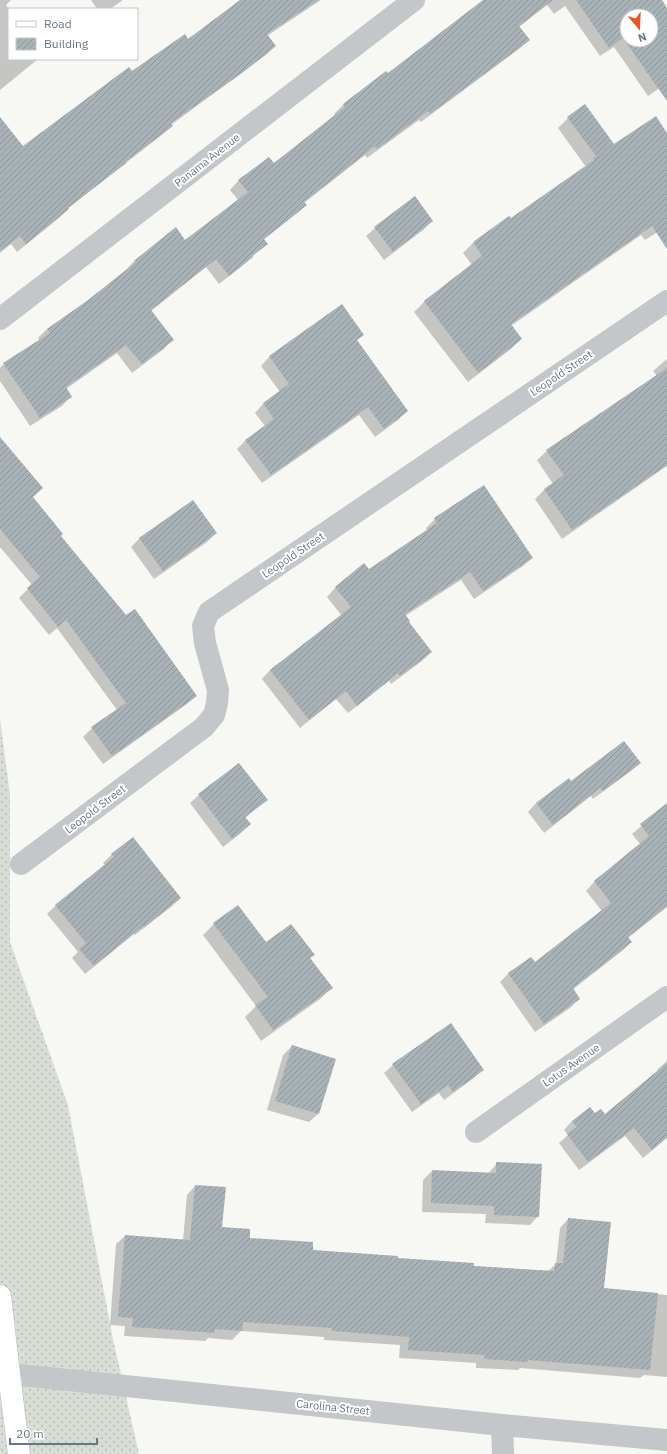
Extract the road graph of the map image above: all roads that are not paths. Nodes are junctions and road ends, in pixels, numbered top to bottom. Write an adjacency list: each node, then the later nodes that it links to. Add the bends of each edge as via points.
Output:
1 (414, 0): 3 (street, Panama Avenue)
2 (667, 301): 4 (street, Leopold Street, via 209,612 203,626 205,644 218,690 214,715 204,727)
3 (0, 319)
4 (21, 864)
5 (667, 997): 6 (street, Lotus Avenue)
6 (476, 1132)
7 (0, 1296): 8 (main road)
8 (4, 1374): 9 (street, Carolina Street); 11 (main road)
9 (502, 1425): 10 (street, Carolina Street); 12 (street)
10 (667, 1440)
11 (19, 1454)
12 (503, 1454)

